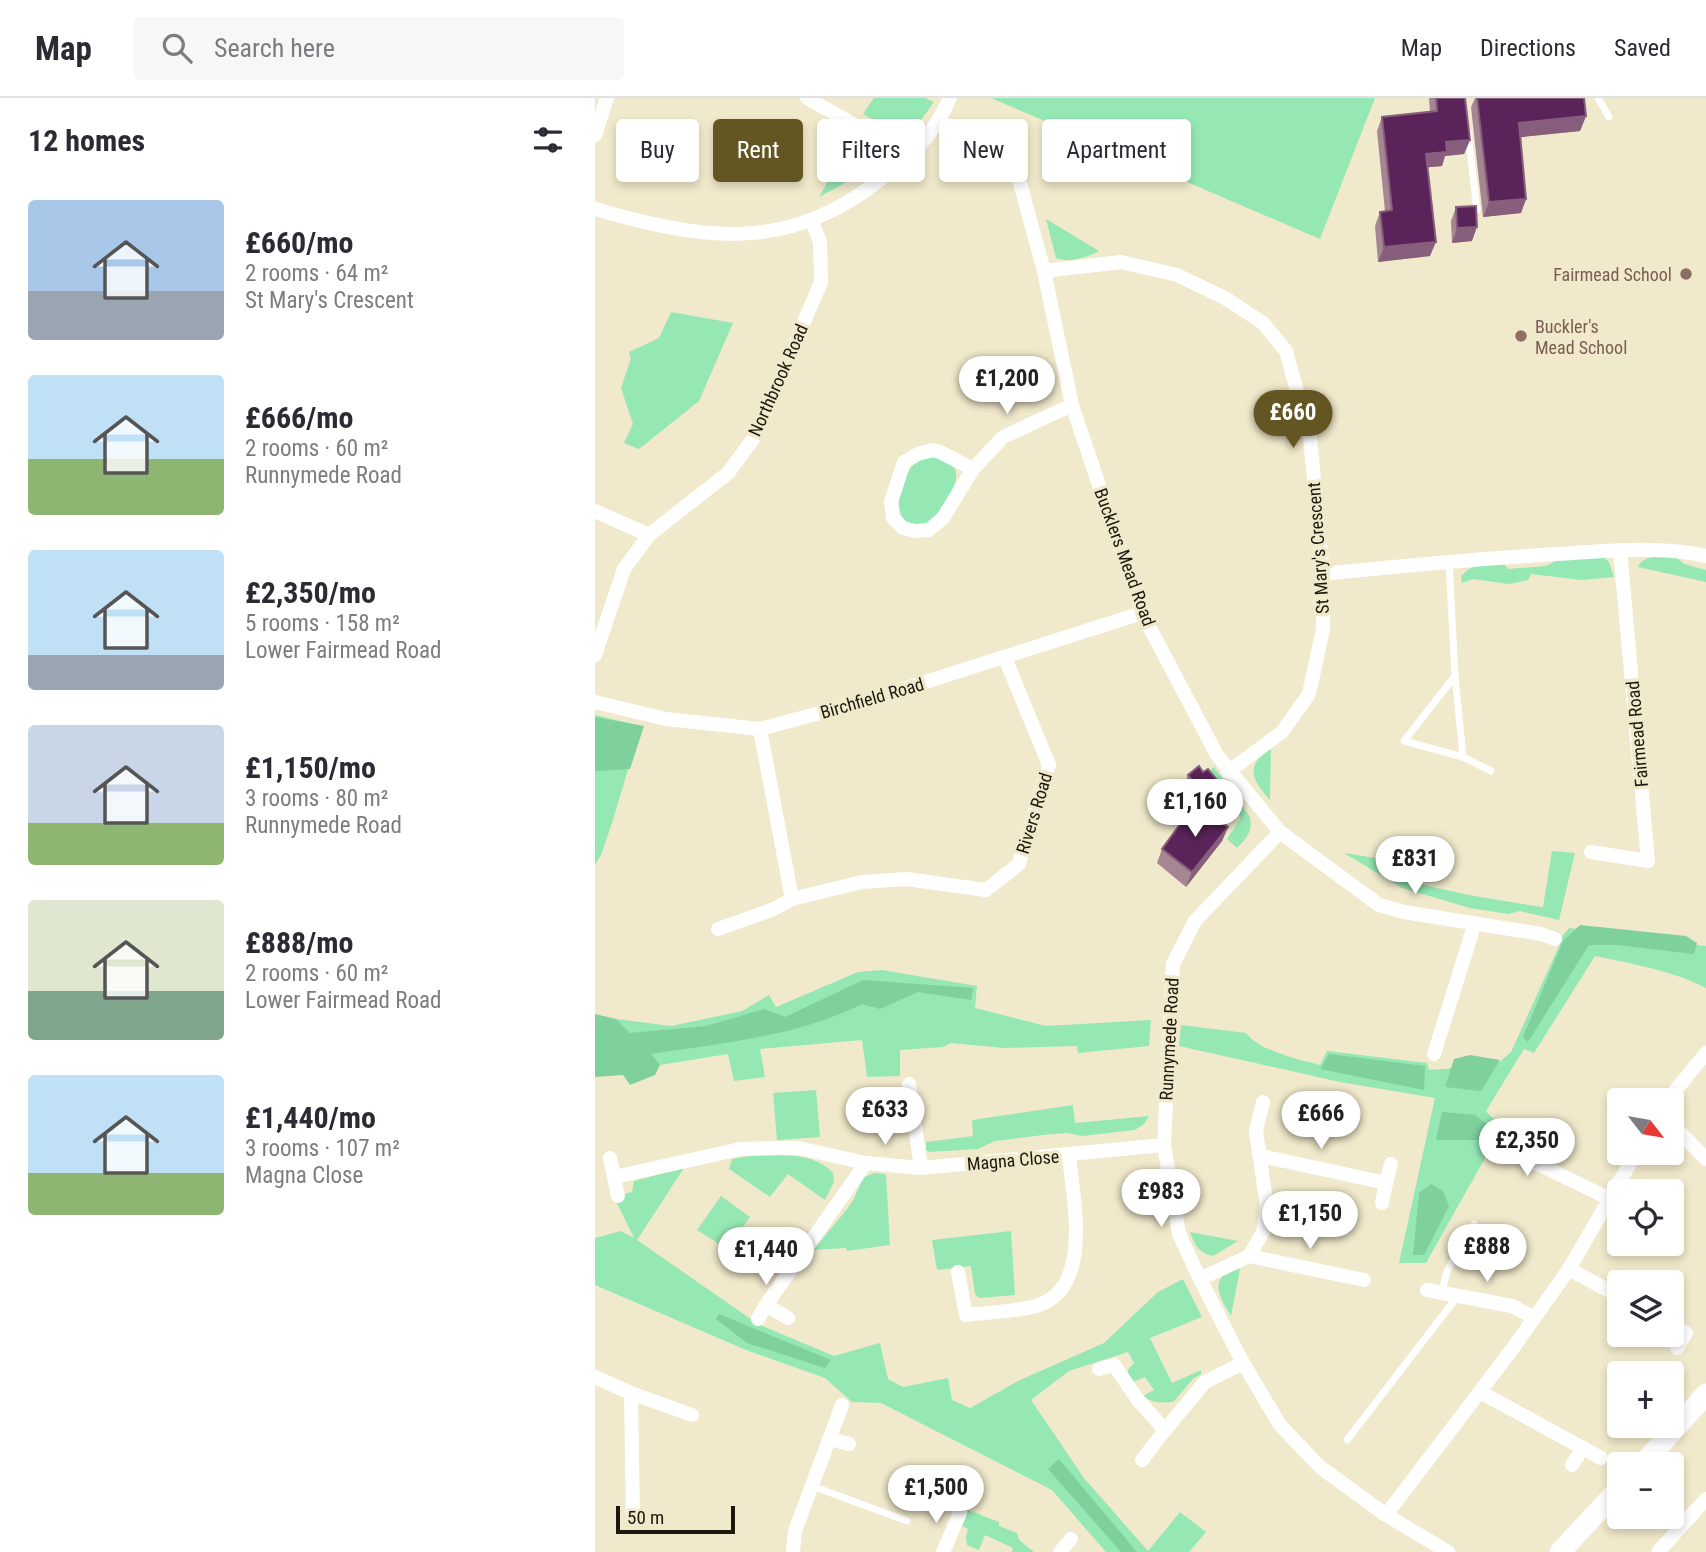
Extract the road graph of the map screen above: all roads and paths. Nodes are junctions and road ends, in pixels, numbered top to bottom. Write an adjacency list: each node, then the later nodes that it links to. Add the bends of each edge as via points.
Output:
1 (607, 98): 10 (street)
2 (807, 98): 6 (street)
3 (950, 98): 7 (street)
4 (1598, 98): 5 (lane)
5 (1609, 117)
6 (844, 119)
7 (940, 119)
8 (939, 122): 11 (street)
9 (1467, 123): 15 (lane)
10 (595, 135)
11 (925, 141)
12 (877, 182): 16 (street)
13 (1020, 182): 17 (street, Bucklers Mead Road)
14 (595, 209): 16 (street, via 705,234 748,234)
15 (1477, 210)
16 (812, 220): 21 (street, Northbrook Road, via 820,242 821,282 756,435 728,472)
17 (1044, 271): 18 (street, Bucklers Mead Road); 25 (street, St Mary's Crescent, via 1121,261 1177,275 1263,323 1286,351 1310,438)
18 (1072, 405): 19 (street, via 1003,437); 26 (street, Bucklers Mead Road)
19 (973, 470): 19 (street, via 943,518 929,530 903,528 893,518 891,502 904,462 918,453 940,452)
20 (595, 511): 21 (street)
21 (649, 535): 27 (street, Northbrook Road, via 624,569)
22 (1620, 550): 23 (street, via 1678,550); 24 (street); 36 (street, Fairmead Road, via 1648,861)
23 (1706, 556)
24 (1449, 561): 25 (street); 29 (lane)
25 (1323, 574): 34 (street, St Mary's Crescent, via 1323,629 1309,694 1282,732)
26 (1142, 613): 28 (street, Birchfield Road); 34 (street, Bucklers Mead Road)
27 (595, 655)
28 (1005, 658): 31 (street, Birchfield Road); 37 (street, Rivers Road, via 1049,765 1019,864 986,890 906,879 862,882)
29 (1455, 676): 32 (lane); 32 (lane, via 1404,741)
30 (595, 702): 31 (street, Birchfield Road, via 666,719)
31 (760, 729): 37 (street)
32 (1463, 757): 33 (lane)
33 (1492, 771)
34 (1229, 772): 35 (street, Bucklers Mead Road)
35 (1280, 832): 38 (street, Bucklers Mead Road, via 1378,905); 48 (street, Runnymede Road, via 1195,920 1173,964)
36 (1591, 852)
37 (792, 899): 39 (street, Rivers Road)
38 (1475, 923): 40 (street, Bucklers Mead Road); 42 (street)
39 (718, 929)
40 (1555, 939)
41 (1706, 1053): 44 (street)
42 (1434, 1054)
43 (909, 1084): 55 (street)
44 (1678, 1088)
45 (1263, 1102): 50 (street, via 1256,1131)
46 (1509, 1129): 59 (street, via 1501,1146)
47 (1684, 1136): 52 (street)
48 (1164, 1146): 49 (street, Magna Close); 66 (street, Runnymede Road, via 1179,1234)
49 (1069, 1156): 55 (street, Magna Close); 65 (street, via 1077,1249 1065,1288 1038,1306 966,1315)
50 (1261, 1156): 57 (street); 63 (street, via 1267,1207 1263,1232)
51 (610, 1158): 56 (street)
52 (1706, 1159)
53 (866, 1163): 55 (street, Magna Close); 56 (street, Magna Close, via 798,1147 740,1149); 71 (street)
54 (1391, 1164): 57 (street)
55 (921, 1168)
56 (615, 1177): 58 (street)
57 (1386, 1183): 60 (street)
58 (618, 1196)
59 (1607, 1198)
60 (1382, 1203)
61 (1607, 1204): 64 (street)
62 (1474, 1224): 69 (lane)
63 (1249, 1256): 66 (street); 67 (street)
64 (1569, 1269): 68 (street); 72 (street)
65 (958, 1272)
66 (1199, 1279): 75 (street, Runnymede Road)
67 (1364, 1280)
68 (1607, 1290)
69 (1434, 1291): 70 (street)
70 (1457, 1296): 72 (street, via 1512,1306); 85 (lane)
71 (766, 1305): 73 (street); 74 (street)
72 (1533, 1317): 78 (street)
73 (788, 1318)
74 (758, 1319)
75 (1243, 1363): 83 (street, via 1205,1382); 96 (street, Runnymede Road, via 1280,1425 1299,1447)
76 (1099, 1369): 83 (street, via 1120,1363 1138,1400)
77 (595, 1377): 79 (street)
78 (1480, 1392): 87 (street); 96 (street)
79 (631, 1393): 82 (street); 97 (street)
80 (1706, 1394): 88 (street)
81 (842, 1405): 84 (street)
82 (692, 1415)
83 (1165, 1430): 90 (street)
84 (830, 1439): 86 (street); 92 (street)
85 (1347, 1440)
86 (849, 1444)
87 (1583, 1448): 89 (street); 91 (street)
88 (1654, 1452)
89 (1601, 1458)
90 (1142, 1460)
91 (1572, 1465)
92 (812, 1486): 98 (lane); 102 (street, via 795,1531)
93 (1706, 1499): 107 (street)
94 (1607, 1502): 106 (street)
95 (960, 1513): 101 (street)
96 (1386, 1515): 100 (street, Runnymede Road)
97 (633, 1519)
98 (907, 1521)
99 (1071, 1539): 104 (street)
100 (1426, 1547): 105 (street, Runnymede Road)
101 (945, 1549): 103 (street)
102 (793, 1552)
103 (961, 1552)
104 (1060, 1552)
105 (1448, 1552)
106 (1560, 1552)
107 (1658, 1552)

